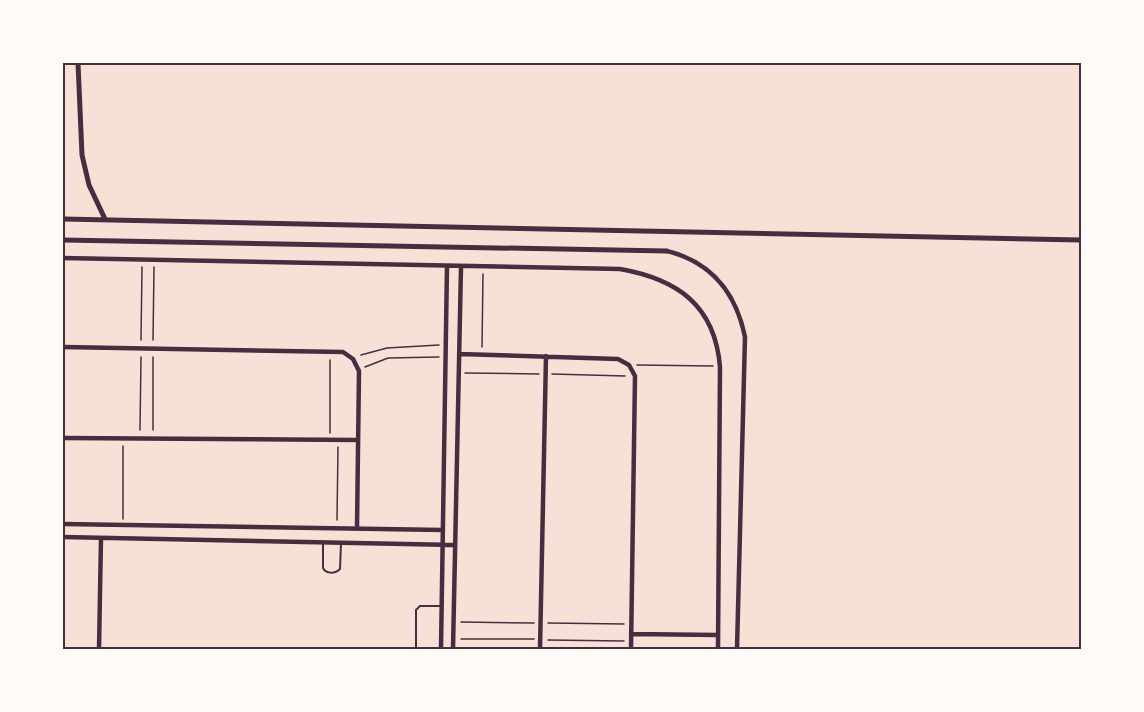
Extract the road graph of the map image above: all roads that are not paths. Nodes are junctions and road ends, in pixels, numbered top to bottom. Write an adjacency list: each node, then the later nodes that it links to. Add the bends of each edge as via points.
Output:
1 (78, 63): 3 (street, via 82,155 89,185)
2 (63, 219): 3 (street)
3 (105, 219): 5 (street)
4 (63, 240): 6 (street)
5 (1081, 240)
6 (667, 251): 34 (street, via 695,261 719,280 736,306 745,337)
7 (63, 258): 8 (street)
8 (447, 266): 9 (street); 17 (street)
9 (461, 267): 11 (street); 26 (street, via 620,269 646,273 671,284 709,321 719,345 720,367)
10 (63, 347): 14 (street, via 343,352 353,359 359,371)
11 (459, 354): 12 (street); 23 (street)
12 (546, 356): 25 (street, via 618,359 629,365 635,376); 31 (street)
13 (63, 438): 14 (street)
14 (358, 440): 16 (street)
15 (63, 524): 16 (street)
16 (357, 528): 17 (street)
17 (443, 530): 22 (street)
18 (63, 537): 19 (street)
19 (101, 538): 20 (street); 27 (street)
20 (323, 542): 21 (street); 21 (lane, via 323,568 329,572 340,569)
21 (341, 542): 22 (street)
22 (443, 544): 23 (street); 24 (street)
23 (455, 545): 30 (street)
24 (442, 606): 28 (lane, via 420,606 416,610); 29 (street)
25 (631, 634): 26 (street); 32 (street)
26 (718, 635): 33 (street)
27 (99, 649)
28 (416, 649)
29 (441, 649)
30 (453, 649)
31 (540, 649)
32 (631, 649)
33 (718, 649)
34 (737, 649)

